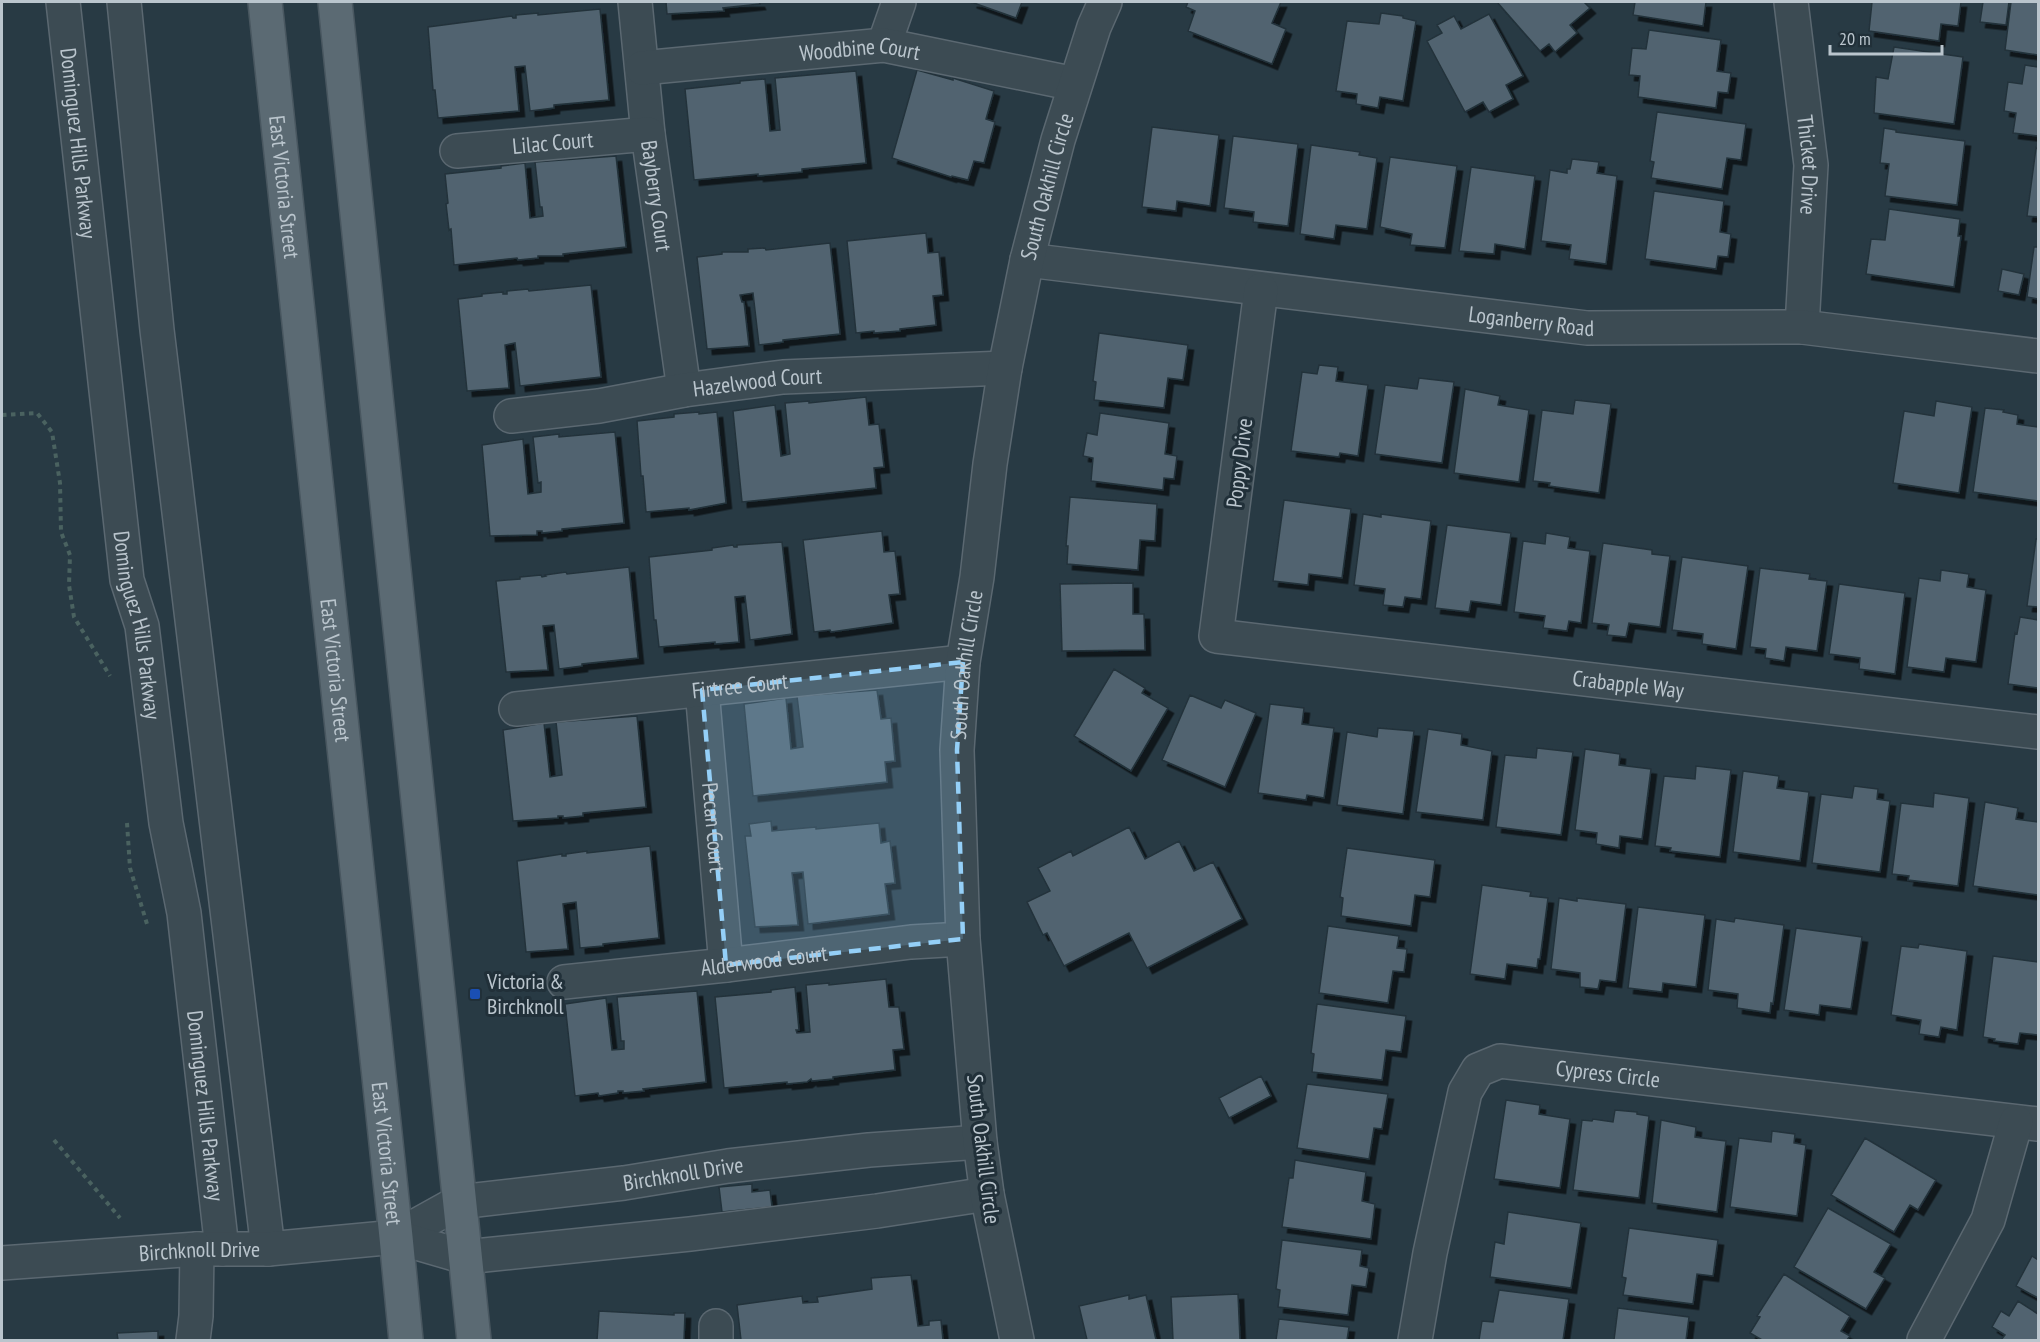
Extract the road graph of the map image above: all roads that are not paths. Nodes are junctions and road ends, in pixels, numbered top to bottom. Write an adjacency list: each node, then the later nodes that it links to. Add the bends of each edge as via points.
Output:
1 (63, 2): 34 (street, Dominguez Hills Parkway, via 128,580 142,626 166,823 184,913)
2 (124, 2): 35 (street, Dominguez Hills Parkway, via 157,330)
3 (265, 2): 33 (main road, East Victoria Street)
4 (335, 2): 32 (main road)
5 (634, 2): 10 (street, Bayberry Court)
6 (899, 2): 9 (street)
7 (1106, 2): 11 (street, South Oakhill Circle)
8 (1791, 2): 16 (street, Thicket Drive, via 1811,165)
9 (884, 45): 10 (street, Woodbine Court); 11 (street, Woodbine Court)
10 (642, 68): 12 (street, Bayberry Court)
11 (1075, 84): 14 (street, South Oakhill Circle)
12 (648, 134): 13 (street, Lilac Court); 19 (street, Bayberry Court)
13 (457, 152)
14 (1027, 260): 15 (street, Loganberry Road); 18 (street, South Oakhill Circle)
15 (1261, 290): 16 (street, Loganberry Road, via 1587,328); 21 (street, Poppy Drive)
16 (1802, 327): 17 (street, Loganberry Road)
17 (2038, 356)
18 (1005, 368): 19 (street, Hazelwood Court, via 783,377); 22 (street, South Oakhill Circle)
19 (684, 390): 20 (street, Hazelwood Court, via 599,406)
20 (511, 416)
21 (1216, 636): 25 (street, Crabapple Way)
22 (963, 662): 23 (street, Firtree Court); 26 (street, South Oakhill Circle, via 957,750)
23 (702, 690): 24 (street, Firtree Court); 27 (street, Pecan Court)
24 (516, 709)
25 (2038, 732)
26 (963, 939): 27 (street, Alderwood Court); 30 (street, South Oakhill Circle)
27 (726, 965): 28 (street, Alderwood Court)
28 (564, 982)
29 (2027, 1123): 42 (street, Cypress Circle, via 1500,1060 1478,1071 1465,1092); 43 (street, Cypress Circle, via 1988,1220)
30 (981, 1142): 31 (street, South Oakhill Circle); 32 (street, Birchknoll Drive, via 764,1162)
31 (987, 1194): 36 (street, Birchknoll Drive, via 702,1232); 41 (street, South Oakhill Circle)
32 (459, 1202): 33 (street, Birchknoll Drive); 36 (main road)
33 (396, 1237): 35 (street, Birchknoll Drive); 36 (street, Birchknoll Drive); 39 (main road, East Victoria Street)
34 (210, 1249): 35 (street, Birchknoll Drive); 37 (street, Birchknoll Drive); 38 (street, Dominguez Hills Parkway)
35 (268, 1249)
36 (465, 1257): 40 (main road)
37 (2, 1263)
38 (193, 1341)
39 (406, 1341)
40 (474, 1341)
41 (1017, 1341)
42 (1415, 1341)
43 (1924, 1341)

